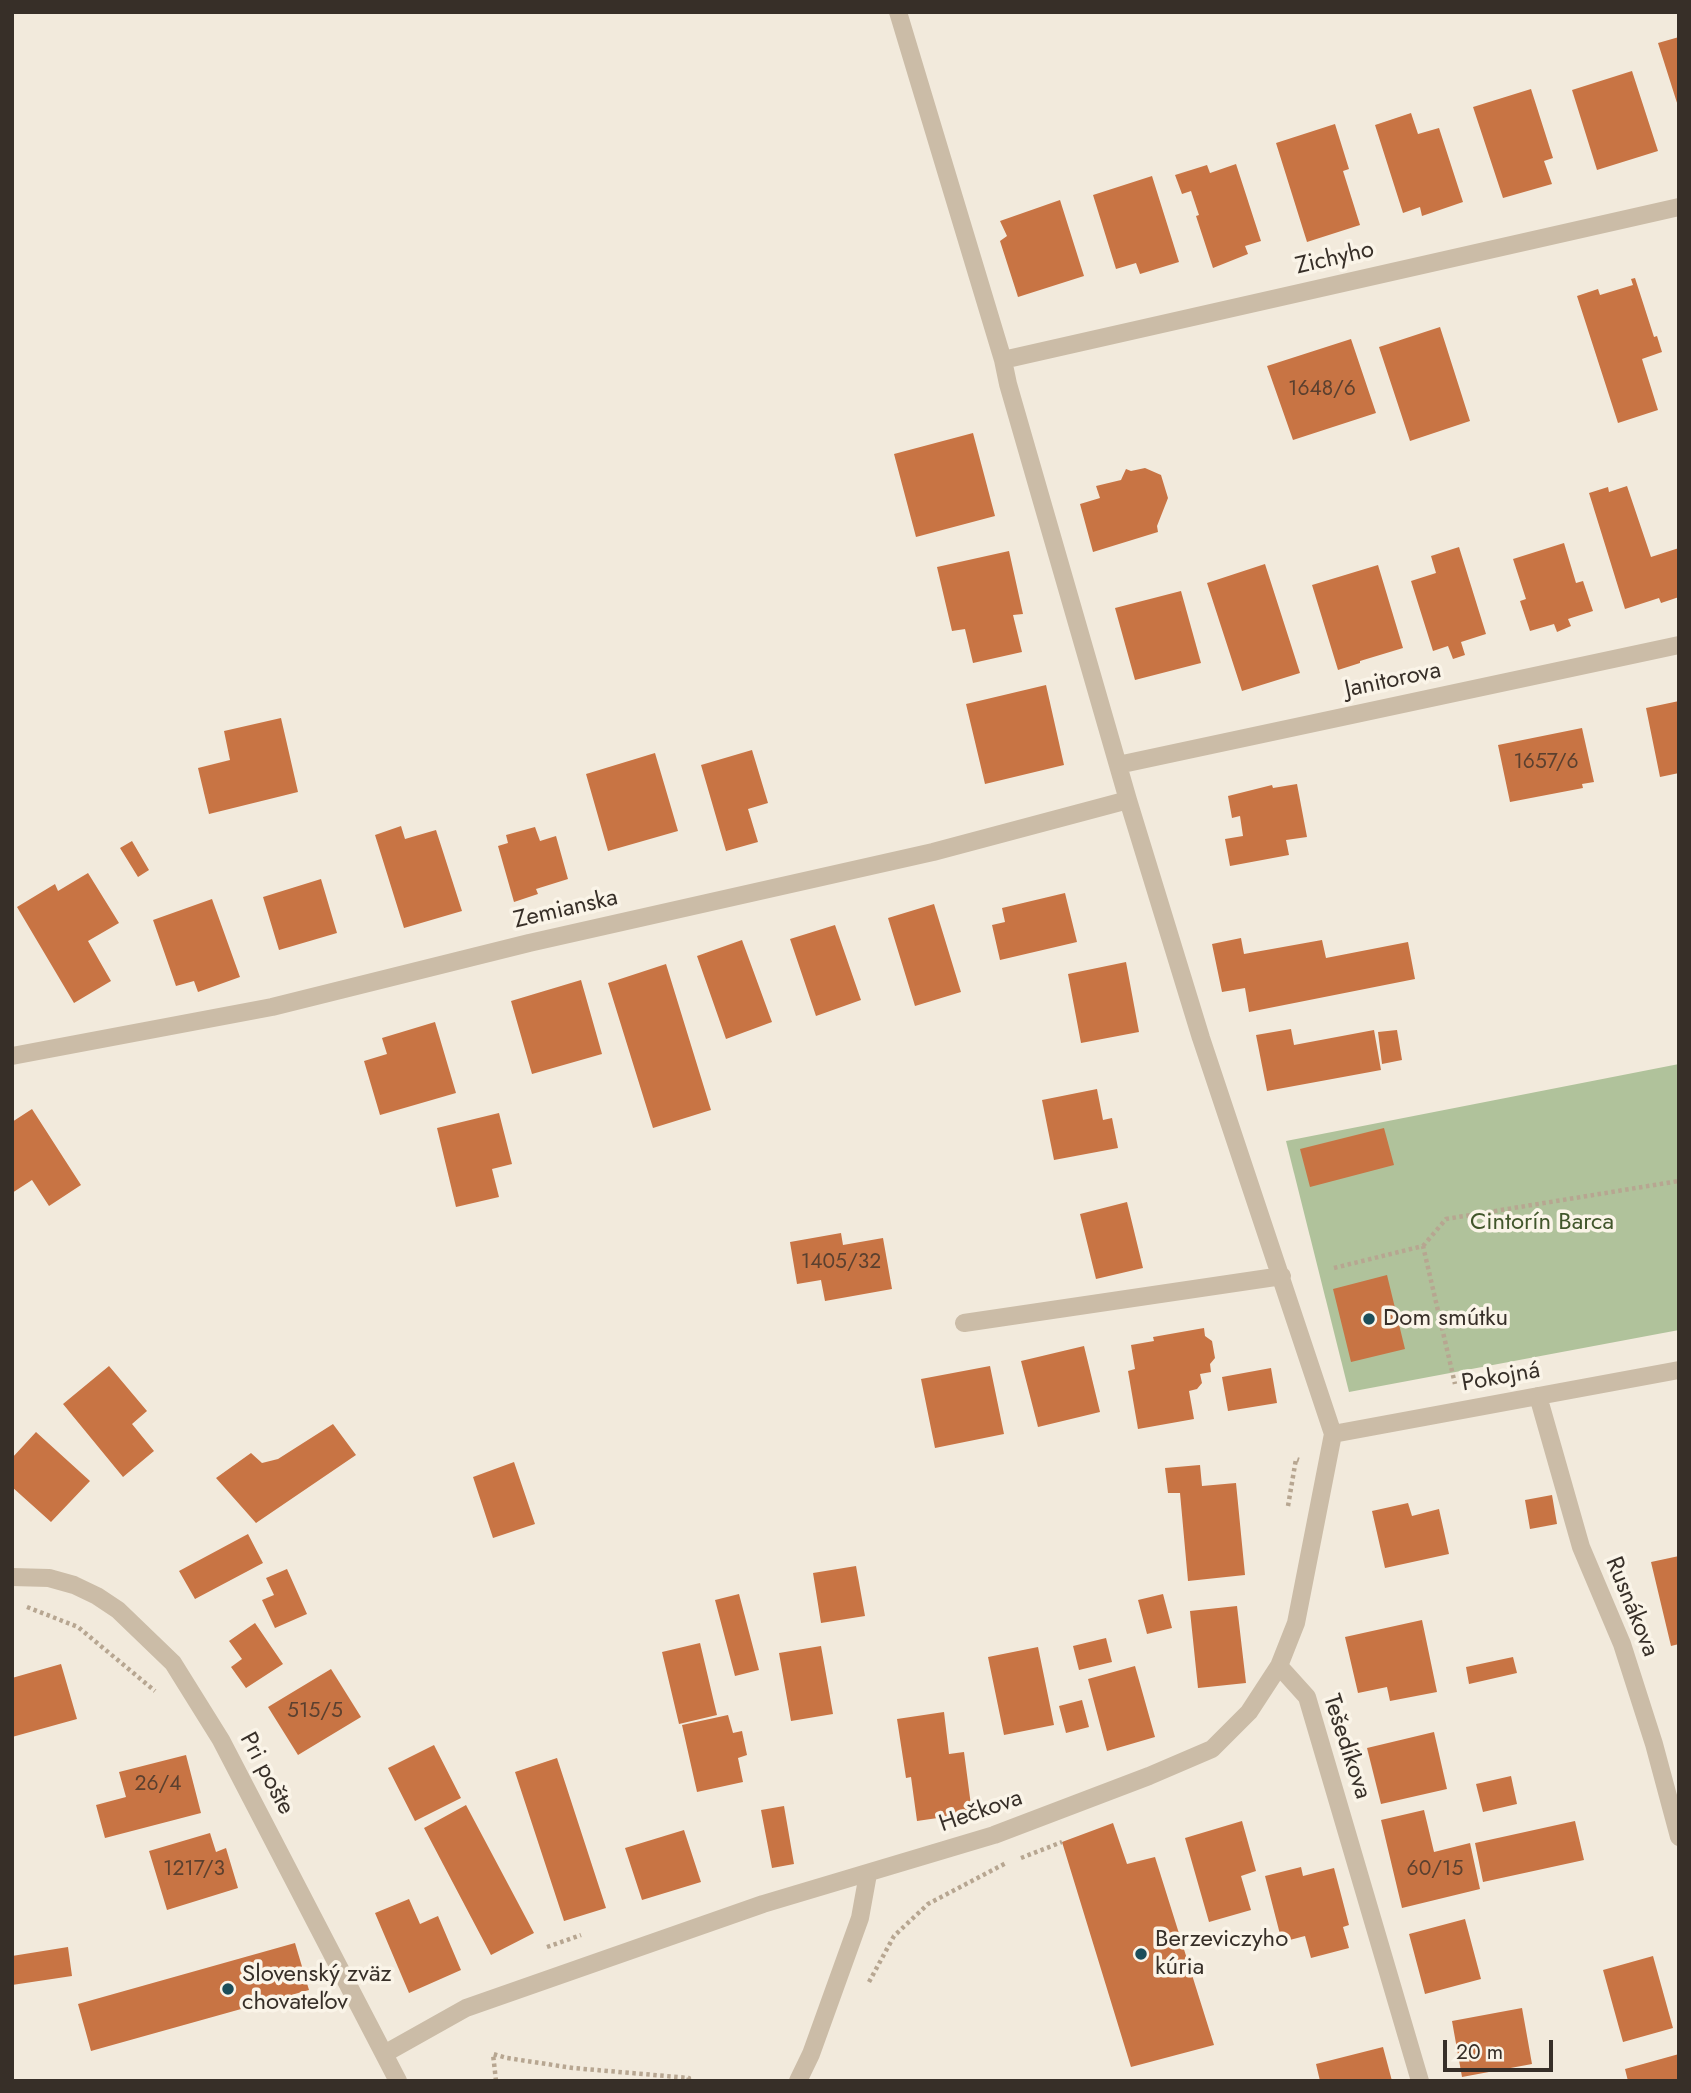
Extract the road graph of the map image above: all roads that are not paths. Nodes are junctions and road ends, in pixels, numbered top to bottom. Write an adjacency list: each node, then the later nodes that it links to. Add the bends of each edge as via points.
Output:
1 (898, 12): 3 (street)
2 (1679, 207): 3 (street, Zichyho)
3 (1003, 360): 5 (street)
4 (1679, 645): 5 (street, Janitorova)
5 (1118, 765): 6 (street)
6 (1128, 800): 7 (street, Zemianska, via 933,852 529,943 272,1007); 8 (street, via 1201,1038)
7 (12, 1056)
8 (1282, 1276): 9 (street); 12 (street)
9 (964, 1324)
10 (1679, 1370): 11 (street, Pokojná)
11 (1538, 1396): 12 (street, Pokojná); 15 (street, Rusnákova, via 1581,1547 1622,1644)
12 (1333, 1434): 14 (street, via 1296,1623)
13 (12, 1577): 17 (street, Pri pošte, via 49,1578 97,1596 173,1663 221,1740)
14 (1279, 1666): 16 (street, Hečkova, via 1249,1712 1212,1749 994,1835); 20 (street, Tešedíkova, via 1307,1697)
15 (1679, 1837)
16 (868, 1874): 17 (street, Hečkova, via 763,1904 467,2008); 19 (street, via 860,1917)
17 (384, 2054): 18 (street, Pri pošte)
18 (398, 2081)
19 (798, 2081)
20 (1420, 2081)

